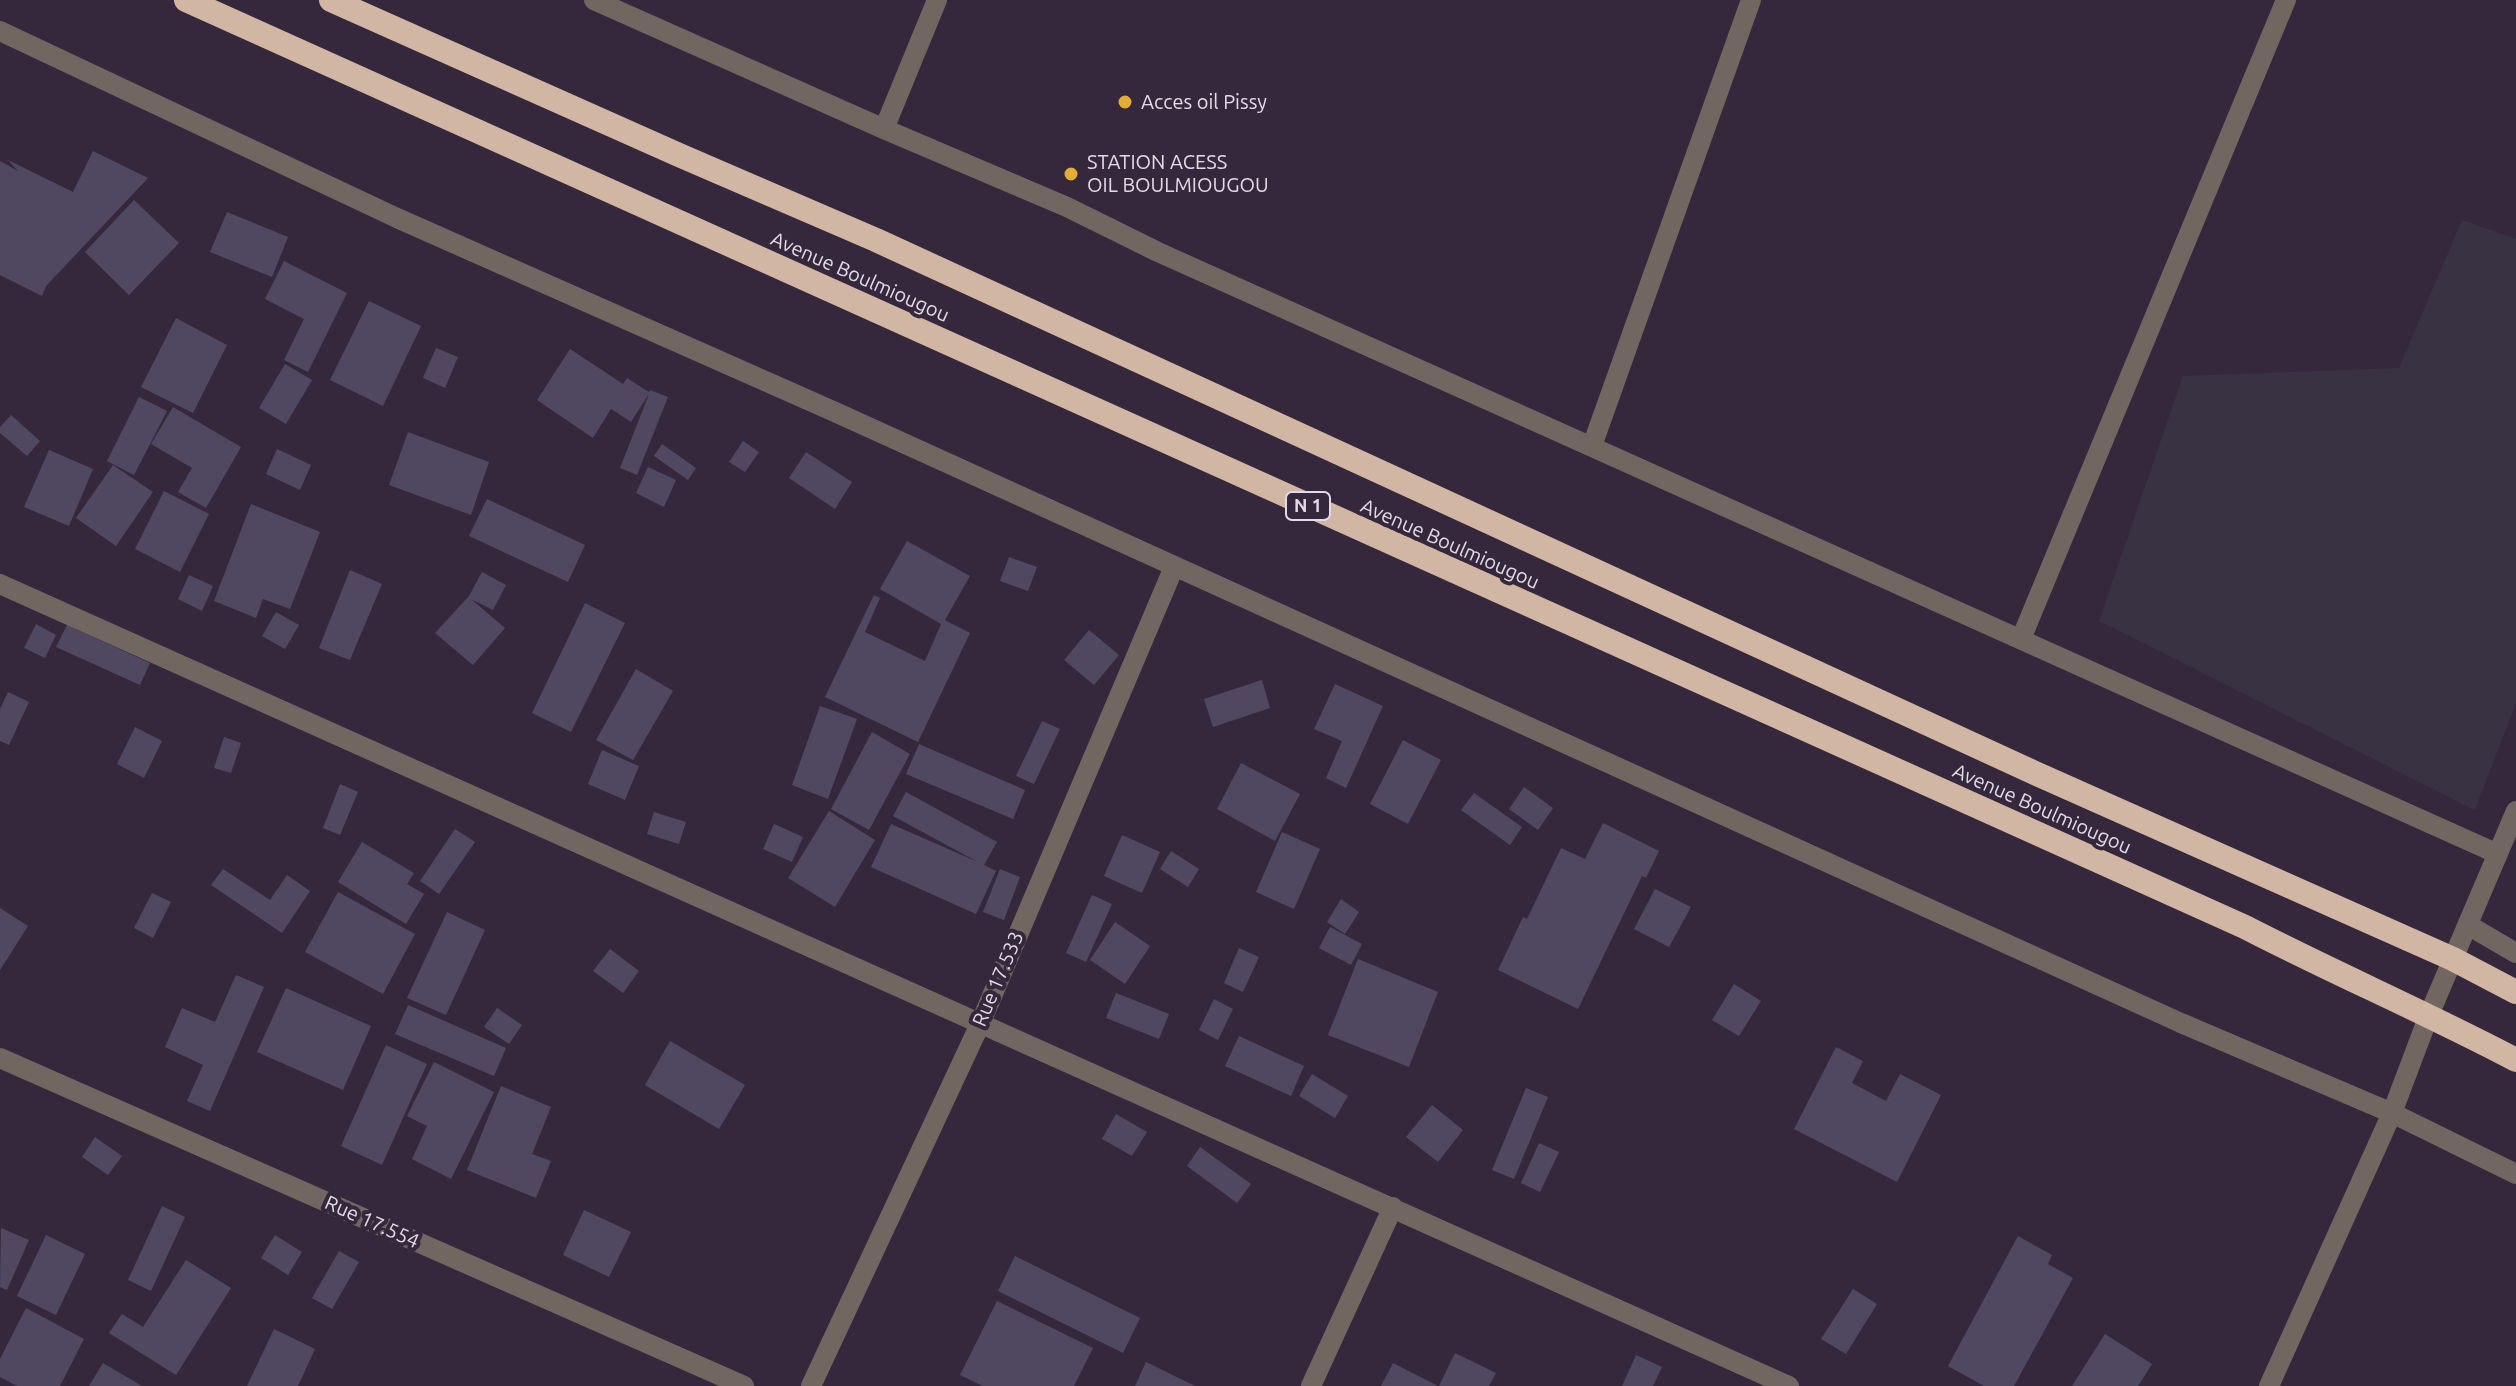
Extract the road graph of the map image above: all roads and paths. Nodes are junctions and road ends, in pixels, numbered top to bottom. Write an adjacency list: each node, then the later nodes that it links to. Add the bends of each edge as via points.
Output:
1 (186, 0): 19 (highway, Avenue Boulmiougou / N 1, via 2245,927)
2 (331, 0): 17 (highway, Avenue Boulmiougou, via 876,240 2037,774)
3 (594, 0): 8 (street)
4 (937, 0): 8 (street)
5 (1751, 0): 9 (street)
6 (2286, 0): 12 (street)
7 (0, 31): 10 (street, via 397,218)
8 (884, 129): 9 (street)
9 (1592, 446): 12 (street)
10 (1174, 567): 20 (street, Rue 17.533); 23 (street, via 2181,1023)
11 (0, 584): 20 (street)
12 (2021, 639): 14 (street)
13 (2516, 811): 14 (street)
14 (2498, 854): 15 (street)
15 (2468, 925): 16 (street); 17 (street)
16 (2516, 953)
17 (2453, 959): 18 (highway, Avenue Boulmiougou); 19 (street)
18 (2516, 992)
19 (2429, 1015): 22 (highway, Avenue Boulmiougou / N 1); 23 (street)
20 (981, 1022): 25 (street); 27 (street, Rue 17.533)
21 (0, 1058): 26 (street, Rue 17.554)
22 (2516, 1060)
23 (2392, 1113): 24 (street); 30 (street)
24 (2516, 1174)
25 (1393, 1207): 28 (street); 29 (street)
26 (744, 1386)
27 (811, 1386)
28 (1311, 1386)
29 (1789, 1386)
30 (2269, 1386)

